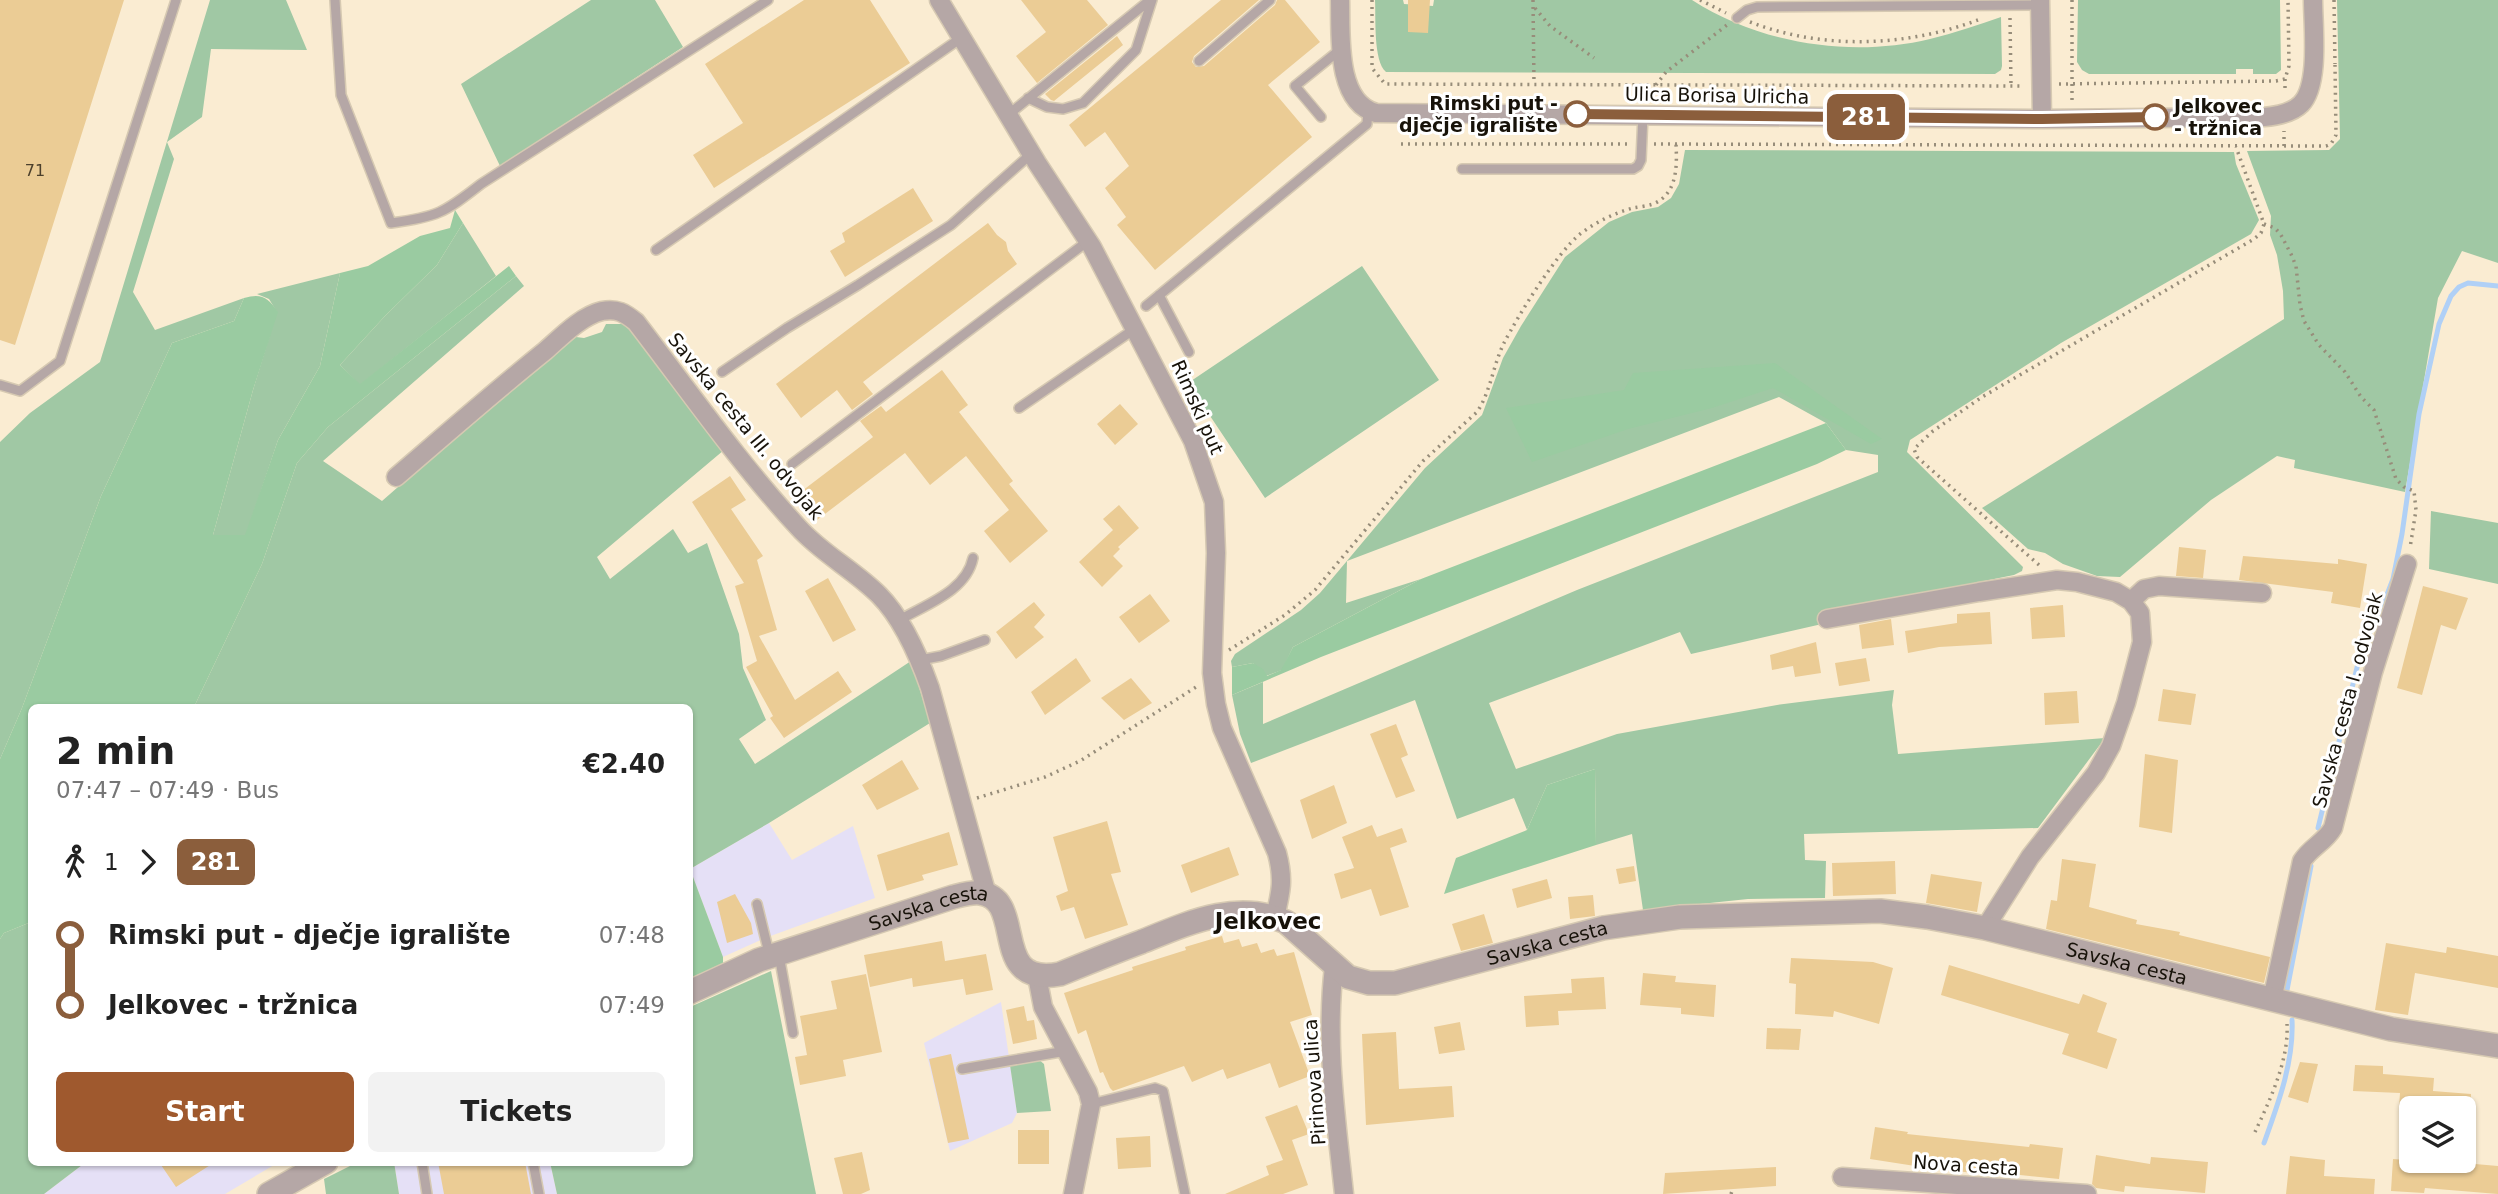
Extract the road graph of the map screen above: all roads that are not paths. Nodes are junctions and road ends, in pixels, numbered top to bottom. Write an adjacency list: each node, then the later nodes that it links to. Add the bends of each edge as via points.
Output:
1 (176, 0): 29 (lane, via 60,361 20,391)
2 (335, 0): 3 (lane, via 341,95 391,223 435,216 451,208 481,184)
3 (768, 0)
4 (939, 0): 11 (street, Rimski put)
5 (1151, 0): 14 (lane); 14 (lane, via 1136,50 1083,103 1063,109)
6 (1270, 0): 13 (lane)
7 (1340, 0): 12 (street)
8 (2313, 0): 19 (street, Ulica Borisa Ulricha, via 2311,82 2300,106 2264,117)
9 (2040, 2): 10 (lane, via 1757,7); 19 (street)
10 (1737, 18)
11 (961, 38): 16 (street, Rimski put); 23 (lane)
12 (1341, 49): 15 (street, via 1352,90); 18 (lane, via 1295,86)
13 (1199, 61)
14 (1028, 98): 16 (lane)
15 (1368, 111): 17 (street, Ulica Borisa Ulricha); 24 (lane, via 1367,124)
16 (1008, 115): 20 (street, Rimski put)
17 (1643, 115): 19 (street, Ulica Borisa Ulricha); 21 (lane, via 1641,160 1633,169)
18 (1321, 117)
19 (2042, 119)
20 (1031, 154): 22 (street, Rimski put); 28 (lane, via 951,225)
21 (1462, 169)
22 (1088, 241): 26 (street, Rimski put); 31 (lane)
23 (656, 250)
24 (1159, 295): 25 (lane); 27 (lane)
25 (1146, 306)
26 (1136, 327): 30 (lane); 43 (street, Rimski put, via 1193,441 1214,502 1212,673 1216,704 1222,728 1277,853 1283,886)
27 (1189, 352)
28 (722, 372)
29 (0, 385)
30 (1019, 408)
31 (792, 464)
32 (396, 477): 38 (street, Savska cesta III. odvojak, via 580,322 602,311 624,312 799,529 881,596)
33 (973, 558): 38 (lane, via 971,570 942,598)
34 (2407, 564): 49 (street, Savska cesta I. odvojak, via 2373,672 2333,828 2302,861)
35 (2262, 593): 36 (street, via 2159,586 2144,590)
36 (2132, 601): 37 (street, via 2116,592 2057,580); 44 (street, via 2140,613 2142,642 2111,746)
37 (1827, 619)
38 (898, 621): 40 (street, Savska cesta III. odvojak)
39 (985, 640): 40 (lane)
40 (920, 660): 41 (street, Savska cesta III. odvojak)
41 (987, 895): 45 (street, Savska cesta, via 977,892 953,897); 47 (street, Savska cesta, via 1000,906 1016,959)
42 (757, 904): 45 (lane)
43 (1275, 917): 46 (street, Savska cesta, via 1300,933); 47 (street, Savska cesta, via 1237,912 1193,921 1060,974)
44 (1985, 928): 46 (street, Savska cesta, via 1880,911 1680,917 1591,931 1395,983 1369,983 1348,977); 49 (street, Savska cesta)
45 (774, 956): 48 (street, Savska cesta); 50 (lane)
46 (1335, 967): 64 (street, Pirinova ulica, via 1329,1006 1330,1050)
47 (1037, 976): 52 (street, via 1043,1007)
48 (693, 991)
49 (2279, 1002): 51 (street, Savska cesta, via 2391,1030)
50 (793, 1032)
51 (2498, 1046)
52 (1066, 1051): 53 (lane); 54 (street)
53 (962, 1069)
54 (1091, 1104): 62 (street); 63 (lane, via 1155,1088 1163,1091)
55 (319, 1166): 59 (street)
56 (423, 1166): 60 (lane)
57 (534, 1166): 61 (lane)
58 (1842, 1177): 65 (street, Nova cesta)
59 (269, 1194)
60 (427, 1194)
61 (539, 1194)
62 (1073, 1194)
63 (1185, 1194)
64 (1343, 1194)
65 (2087, 1194)

